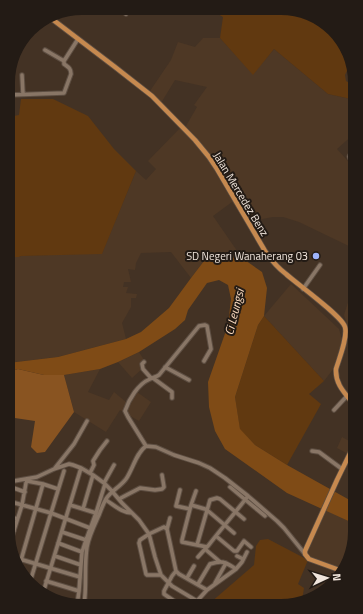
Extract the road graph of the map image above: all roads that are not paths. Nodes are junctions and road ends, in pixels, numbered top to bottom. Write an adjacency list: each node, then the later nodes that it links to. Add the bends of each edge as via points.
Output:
1 (55, 21): 2 (main road, Jalan Mercedez Benz)
2 (78, 39): 4 (street); 9 (main road, Jalan Mercedez Benz, via 152,96 195,140 217,169 265,251 279,268)
3 (45, 50): 4 (street)
4 (64, 61): 6 (street, via 71,71 64,93)
5 (22, 75): 6 (street)
6 (24, 94): 7 (street)
7 (15, 95)
8 (320, 265): 9 (street)
9 (303, 289): 15 (main road, Jalan Mercedez Benz, via 330,310 345,326 346,336 336,375)
10 (204, 361): 12 (street, via 211,349 205,325 199,326)
11 (144, 362): 13 (street, via 142,368)
12 (165, 367): 13 (street, via 159,375); 14 (street)
13 (152, 378): 16 (street, via 172,392); 20 (street, via 138,388 125,409)
14 (189, 380)
15 (346, 396): 17 (street)
16 (172, 398)
17 (334, 410)
18 (87, 421): 25 (street, via 74,444)
19 (107, 441): 28 (street, via 93,461)
20 (146, 446): 38 (street, via 125,480); 41 (street, via 156,447 210,468)
21 (312, 451): 26 (street, via 319,452)
22 (348, 457): 26 (main road)
23 (114, 465): 32 (street)
24 (82, 468): 25 (street, via 69,464); 28 (street); 47 (street)
25 (54, 469): 30 (street)
26 (342, 469): 77 (main road)
27 (64, 471): 36 (street)
28 (91, 474): 32 (street); 50 (street)
29 (162, 475): 42 (street, via 162,489 140,488)
30 (27, 480): 31 (street); 33 (street); 40 (street)
31 (15, 481)
32 (105, 483): 38 (street); 54 (street)
33 (43, 484): 36 (street); 49 (street)
34 (230, 487): 44 (street)
35 (15, 488): 40 (street)
36 (58, 489): 53 (street)
37 (180, 490): 48 (street, via 176,506)
38 (113, 491): 42 (street); 43 (street)
39 (196, 491): 48 (street)
40 (25, 492): 46 (street)
41 (248, 496): 44 (street); 77 (street, via 284,528)
42 (119, 499): 55 (street)
43 (106, 500): 55 (street, via 121,510); 104 (street, via 87,547)
44 (246, 500): 52 (street); 56 (street)
45 (15, 503): 46 (street)
46 (22, 505): 49 (street); 59 (street)
47 (70, 505): 50 (street); 60 (street)
48 (191, 507): 51 (street); 72 (street, via 182,540 184,543)
49 (36, 509): 53 (street); 81 (street)
50 (84, 509): 54 (street)
51 (207, 510): 52 (street, via 210,500 217,498); 62 (street); 72 (street)
52 (235, 512): 61 (street); 62 (street)
53 (51, 513): 60 (street); 85 (street)
54 (96, 513): 64 (street)
55 (132, 513): 68 (street)
56 (265, 516)
57 (15, 518): 59 (street)
58 (170, 518): 65 (street)
59 (18, 519): 63 (street)
60 (66, 519): 64 (street); 66 (street)
61 (244, 519)
62 (225, 525): 67 (street); 69 (street)
63 (15, 528)
64 (90, 528): 70 (street)
65 (166, 529): 68 (street, via 164,527); 91 (street)
66 (62, 532): 70 (street); 71 (street)
67 (234, 533)
68 (149, 534): 92 (street); 92 (street, via 139,543 145,572 148,575)
69 (216, 536): 73 (street, via 234,551 237,551 244,541); 74 (street)
70 (86, 540): 75 (street)
71 (58, 543): 75 (street); 78 (street)
72 (197, 545): 74 (street)
73 (251, 547)
74 (206, 548): 80 (street); 83 (street)
75 (82, 552): 86 (street)
76 (246, 552): 82 (street)
77 (305, 554): 90 (main road, via 309,559)
78 (55, 556): 86 (street); 88 (street)
79 (237, 556): 82 (street)
80 (198, 557)
81 (21, 559): 85 (street)
82 (244, 559): 89 (street)
83 (219, 560)
84 (226, 563): 89 (street); 98 (street, via 209,565); 99 (street)
85 (36, 564): 88 (street); 93 (street)
86 (81, 565): 94 (street)
87 (194, 566): 95 (street)
88 (51, 568): 94 (street); 96 (street)
89 (236, 569): 99 (street)
90 (337, 569)
91 (176, 571): 95 (street); 97 (street)
92 (161, 575): 97 (street)
93 (32, 576)
94 (80, 577): 102 (street)
95 (187, 578): 98 (street)
96 (46, 582): 100 (street); 102 (street)
97 (169, 582): 105 (street, via 164,594); 106 (street)
98 (198, 584): 101 (street)
99 (214, 584): 101 (street)
100 (44, 588)
101 (207, 590): 107 (street)
102 (79, 591): 103 (street)
103 (78, 599)
104 (85, 599)
105 (172, 599)
106 (192, 599)
107 (200, 599)

